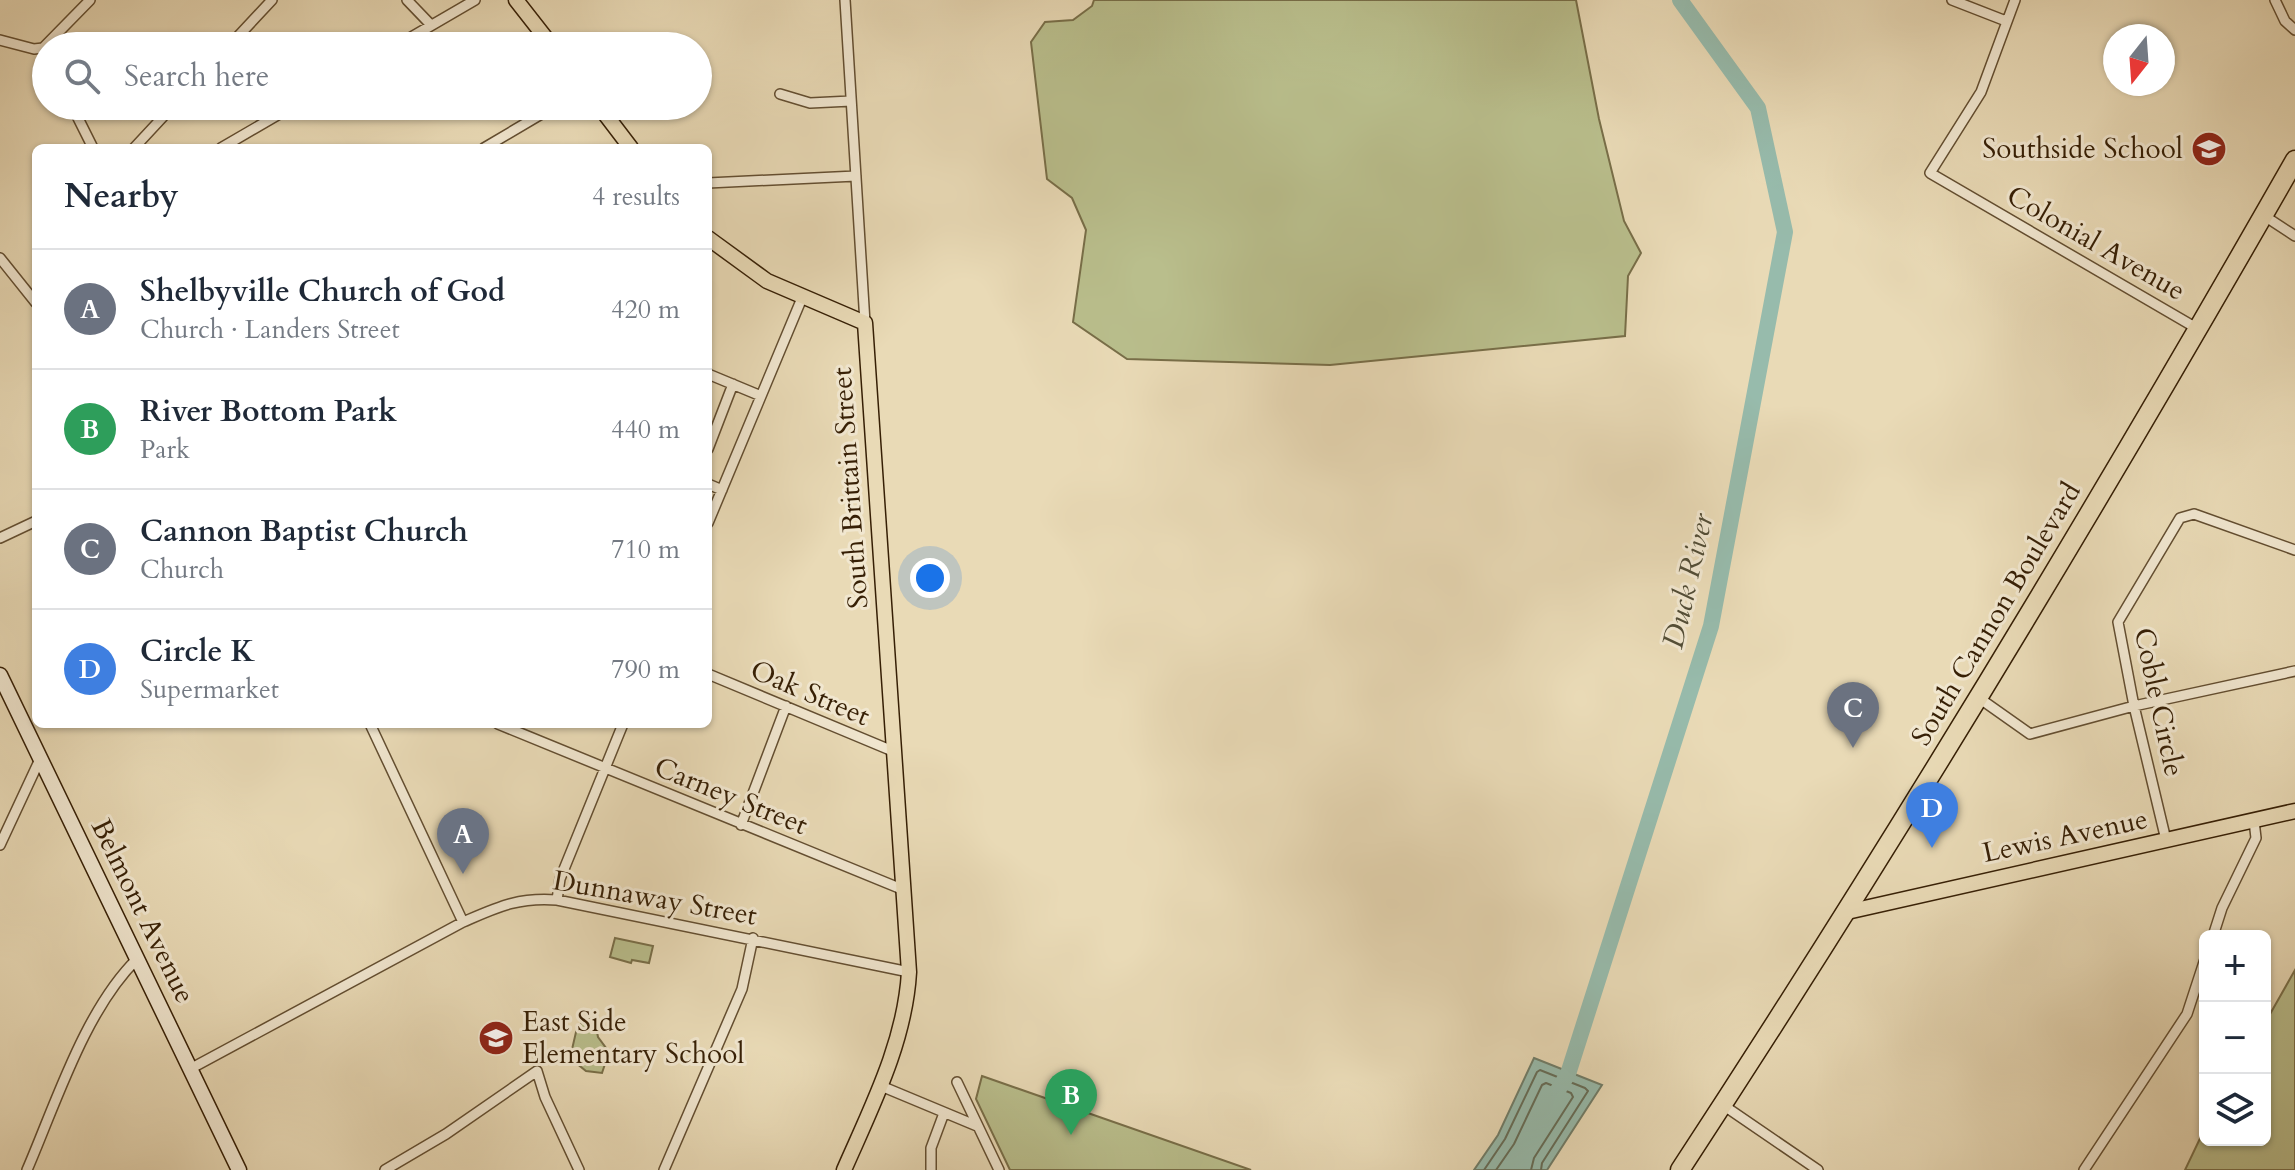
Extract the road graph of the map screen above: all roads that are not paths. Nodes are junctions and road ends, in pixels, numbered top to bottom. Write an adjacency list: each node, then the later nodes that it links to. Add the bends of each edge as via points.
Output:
1 (90, 0): 13 (street)
2 (272, 0): 14 (street)
3 (407, 0): 11 (street)
4 (475, 0): 11 (street)
5 (516, 0): 16 (main road)
6 (845, 0): 20 (street, South Brittain Street)
7 (1952, 0): 10 (street)
8 (2015, 0): 10 (street)
9 (2275, 0): 12 (street)
10 (2006, 21): 41 (street, Colonial Avenue, via 1981,92 1930,173)
11 (431, 25): 15 (street)
12 (2295, 30)
13 (61, 32)
14 (242, 32)
15 (419, 32)
16 (541, 32)
17 (0, 40): 18 (street)
18 (32, 48)
19 (780, 94): 20 (street, via 810,103)
20 (851, 101): 32 (street, South Brittain Street)
21 (79, 120): 26 (street)
22 (160, 120): 27 (street)
23 (269, 120): 28 (street)
24 (531, 120): 29 (street)
25 (610, 120): 30 (main road)
26 (91, 144)
27 (138, 144)
28 (228, 144)
29 (491, 144)
30 (628, 144)
31 (2295, 160): 34 (highway, South Cannon Boulevard)
32 (856, 176): 33 (street); 40 (street, South Brittain Street)
33 (712, 183)
34 (2263, 215): 35 (street); 41 (highway, South Cannon Boulevard)
35 (2295, 236)
36 (712, 241): 39 (main road, via 753,272)
37 (0, 258): 38 (street)
38 (32, 298)
39 (802, 298): 40 (main road); 44 (street)
40 (865, 323): 61 (main road, South Brittain Street)
41 (2198, 329): 55 (highway, South Cannon Boulevard)
42 (712, 376): 43 (street)
43 (733, 384): 44 (street); 45 (street)
44 (761, 396): 47 (street)
45 (712, 439)
46 (712, 486): 47 (street)
47 (722, 490): 48 (street)
48 (712, 514)
49 (32, 523): 50 (street)
50 (0, 538)
51 (2295, 550): 57 (street, Coble Circle, via 2194,514 2180,518 2118,622)
52 (2295, 671): 57 (street)
53 (0, 675): 62 (main road, Belmont Avenue)
54 (712, 676): 56 (street, Oak Street)
55 (1979, 698): 57 (street, via 2030,734); 71 (highway, South Cannon Boulevard)
56 (786, 706): 61 (street, Oak Street); 66 (street)
57 (2134, 706): 67 (street, Coble Circle)
58 (372, 728): 72 (street)
59 (508, 728): 63 (street, Carney Street)
60 (621, 728): 63 (street)
61 (895, 752): 69 (main road, South Brittain Street)
62 (41, 757): 68 (street); 75 (main road, Belmont Avenue)
63 (605, 767): 66 (street, Carney Street); 70 (street, via 560,879)
64 (2295, 811): 65 (main road, Lewis Avenue)
65 (2254, 821): 67 (main road, Lewis Avenue); 73 (street, via 2256,838)
66 (741, 825): 69 (street, Carney Street)
67 (2166, 840): 71 (main road, Lewis Avenue)
68 (0, 845)
69 (904, 890): 76 (main road, South Brittain Street)
70 (557, 900): 72 (street, Dunnaway Street, via 518,900); 74 (street, Dunnaway Street)
71 (1847, 912): 81 (highway, South Cannon Boulevard)
72 (463, 922): 78 (street, Dunnaway Street)
73 (2215, 930)
74 (753, 938): 76 (street, Dunnaway Street); 88 (street, via 742,989)
75 (137, 959): 78 (main road, Belmont Avenue); 84 (street, via 114,984 89,1027)
76 (909, 972): 80 (main road, South Brittain Street, via 902,1025)
77 (2199, 977): 94 (street, via 2187,1014)
78 (190, 1069): 85 (main road, Belmont Avenue)
79 (957, 1082): 83 (street)
80 (881, 1086): 82 (street); 89 (main road, South Brittain Street)
81 (1723, 1105): 92 (highway, South Cannon Boulevard); 93 (street)
82 (944, 1113): 83 (street); 90 (street, via 931,1148)
83 (977, 1126): 91 (street)
84 (27, 1170)
85 (239, 1170)
86 (385, 1170): 87 (street, via 537,1071)
87 (579, 1170)
88 (664, 1170)
89 (844, 1170)
90 (931, 1170)
91 (999, 1170)
92 (1680, 1170)
93 (1818, 1170)
94 (2084, 1170)

